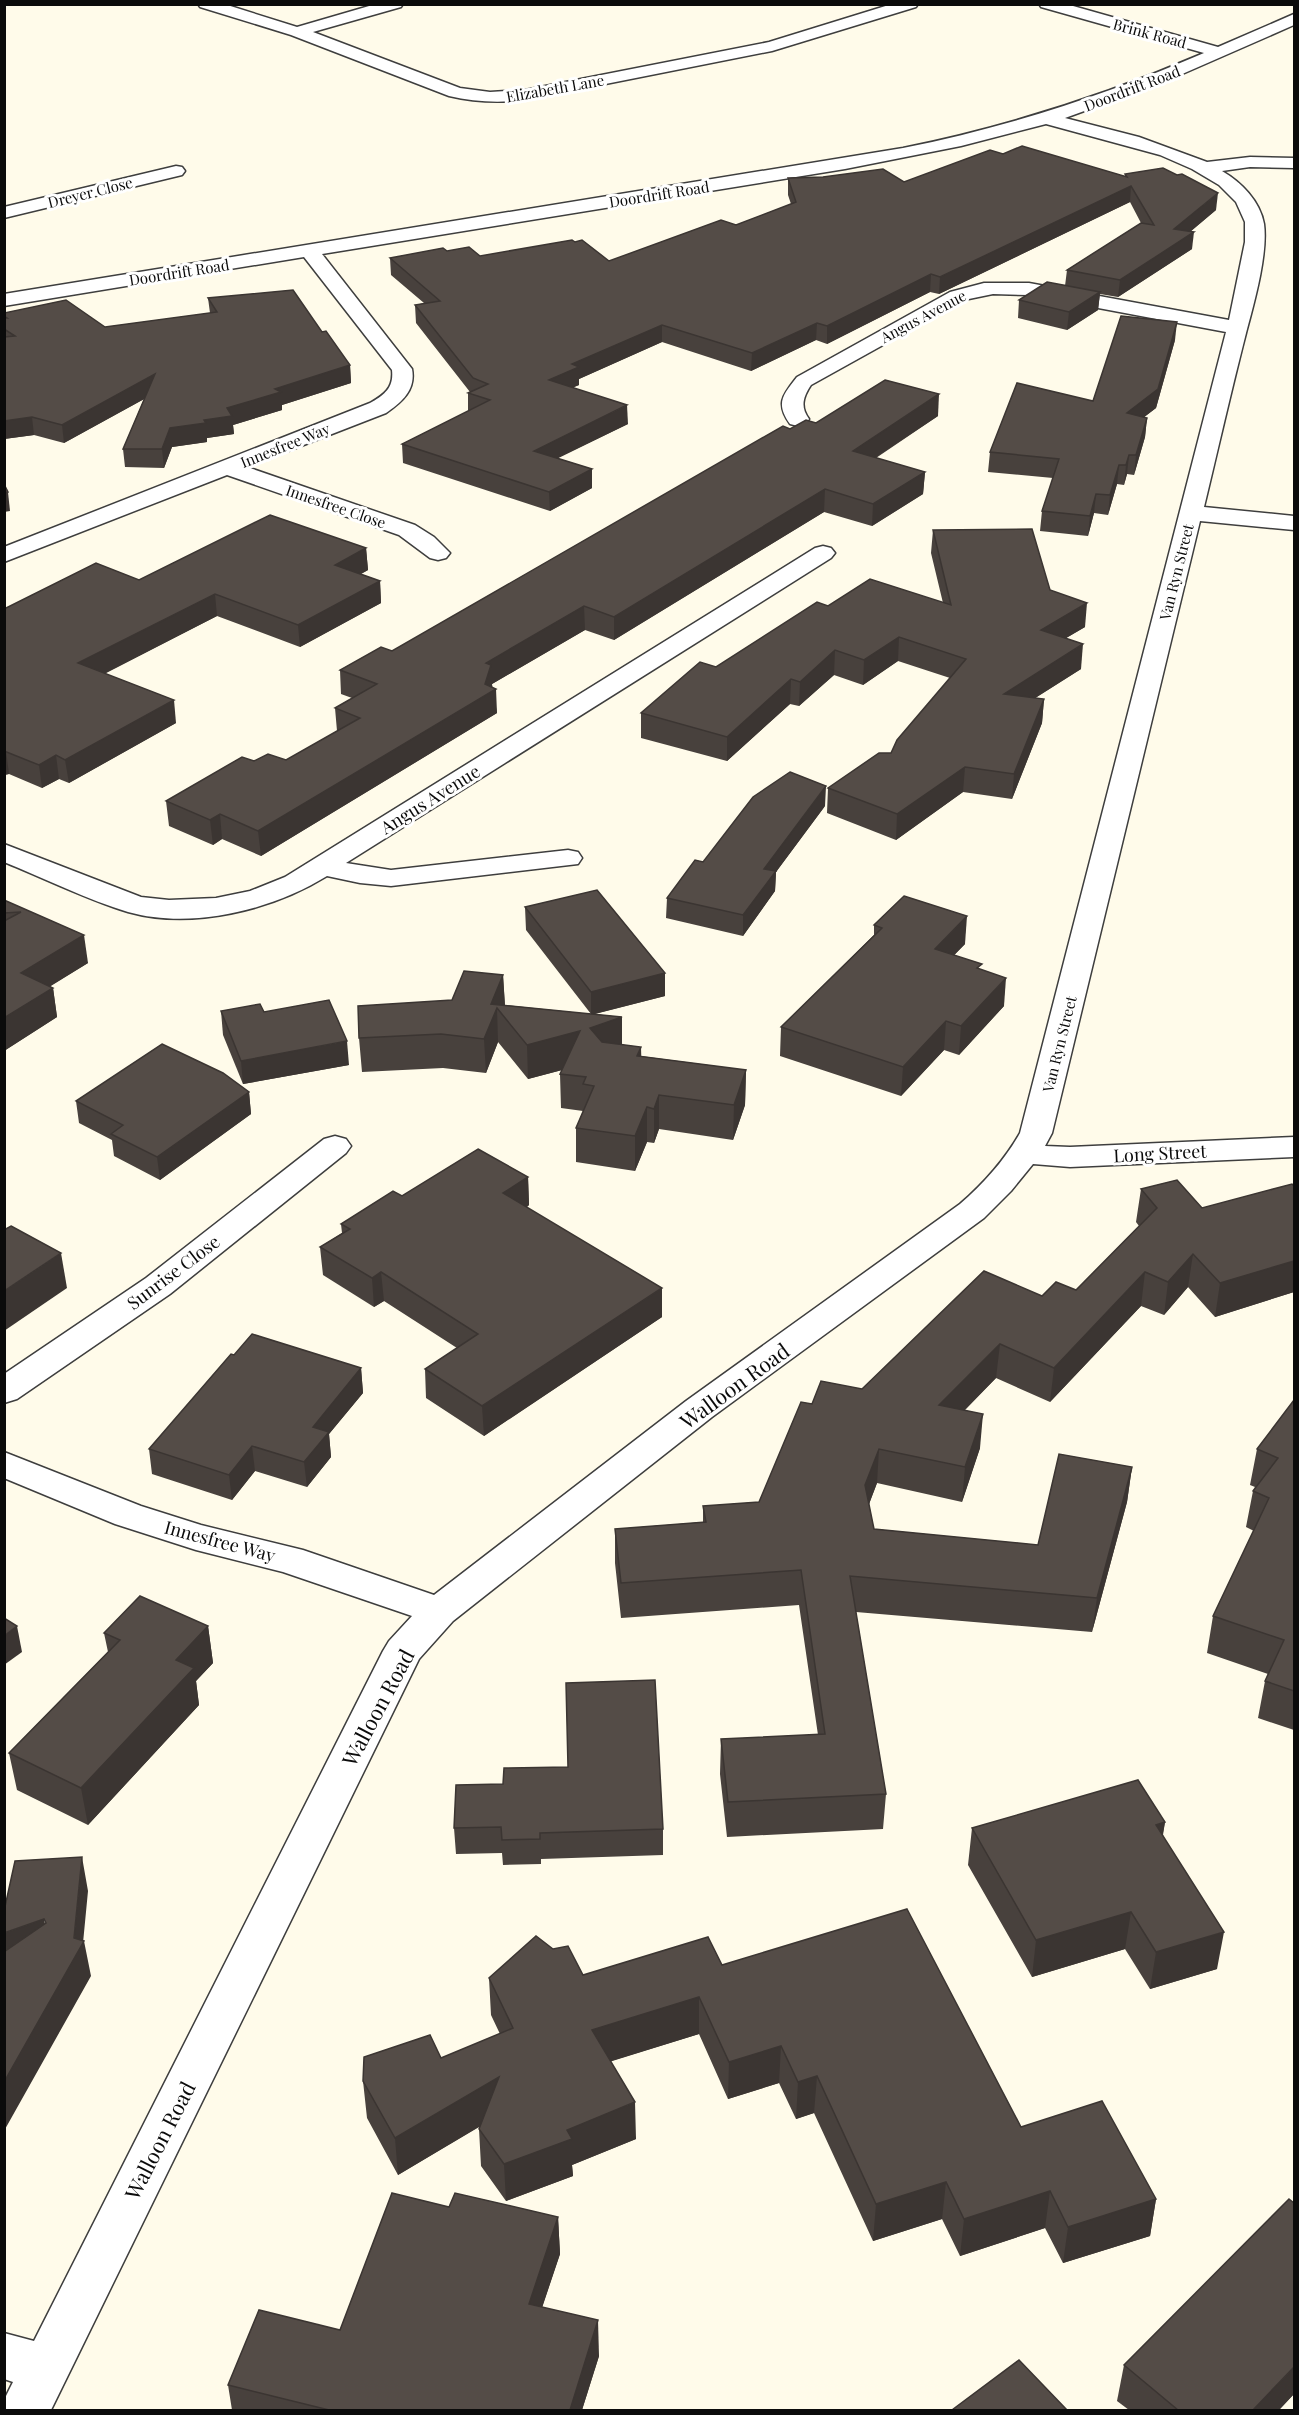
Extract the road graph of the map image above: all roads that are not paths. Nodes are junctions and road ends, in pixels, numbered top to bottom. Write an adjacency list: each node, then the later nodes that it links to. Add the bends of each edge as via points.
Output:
1 (206, 4): 6 (street, Elizabeth Lane)
2 (395, 4): 6 (street)
3 (910, 4): 6 (street, Elizabeth Lane, via 772,46 499,98 455,92)
4 (1047, 4): 7 (street, Brink Road)
5 (1294, 19): 7 (street, Doordrift Road)
6 (297, 32)
7 (1219, 52): 8 (street, Doordrift Road, via 1133,89)
8 (1046, 119): 10 (street, Van Ryn Street, via 1156,148); 13 (street, Doordrift Road, via 857,162)
9 (1294, 163): 10 (street, via 1250,162)
10 (1206, 168): 15 (street, Van Ryn Street, via 1223,178 1248,203 1254,222)
11 (176, 171): 12 (street, Dreyer Close)
12 (4, 213)
13 (309, 251): 14 (street, Doordrift Road); 17 (street, Innesfree Way, via 395,358 404,380 392,399 378,408)
14 (4, 300)
15 (1237, 328): 16 (street, Angus Avenue, via 1029,289 971,290 804,381 792,396 793,412); 18 (street, Van Ryn Street)
16 (798, 419)
17 (228, 468): 20 (street, Innesfree Close, via 407,530); 22 (street, Innesfree Way)
18 (1190, 513): 19 (street); 28 (street, Van Ryn Street, via 1042,1111)
19 (1294, 524)
20 (438, 553)
21 (823, 553): 25 (street, Angus Avenue)
22 (4, 555)
23 (4, 852): 25 (street, Angus Avenue, via 136,905 169,909 216,907 258,898 295,883)
24 (568, 858): 25 (street, via 391,879)
25 (322, 866)
26 (335, 1146): 29 (street, Sunrise Close, via 158,1286)
27 (1294, 1147): 28 (street, Long Street, via 1070,1158)
28 (1025, 1154): 31 (street, Walloon Road, via 991,1195 952,1228 699,1409)
29 (4, 1391)
30 (4, 1464): 31 (street, Innesfree Way, via 128,1515 290,1560)
31 (438, 1611): 32 (street, Walloon Road, via 403,1651)
32 (25, 2362): 33 (street, Walloon Road)
33 (25, 2410)

